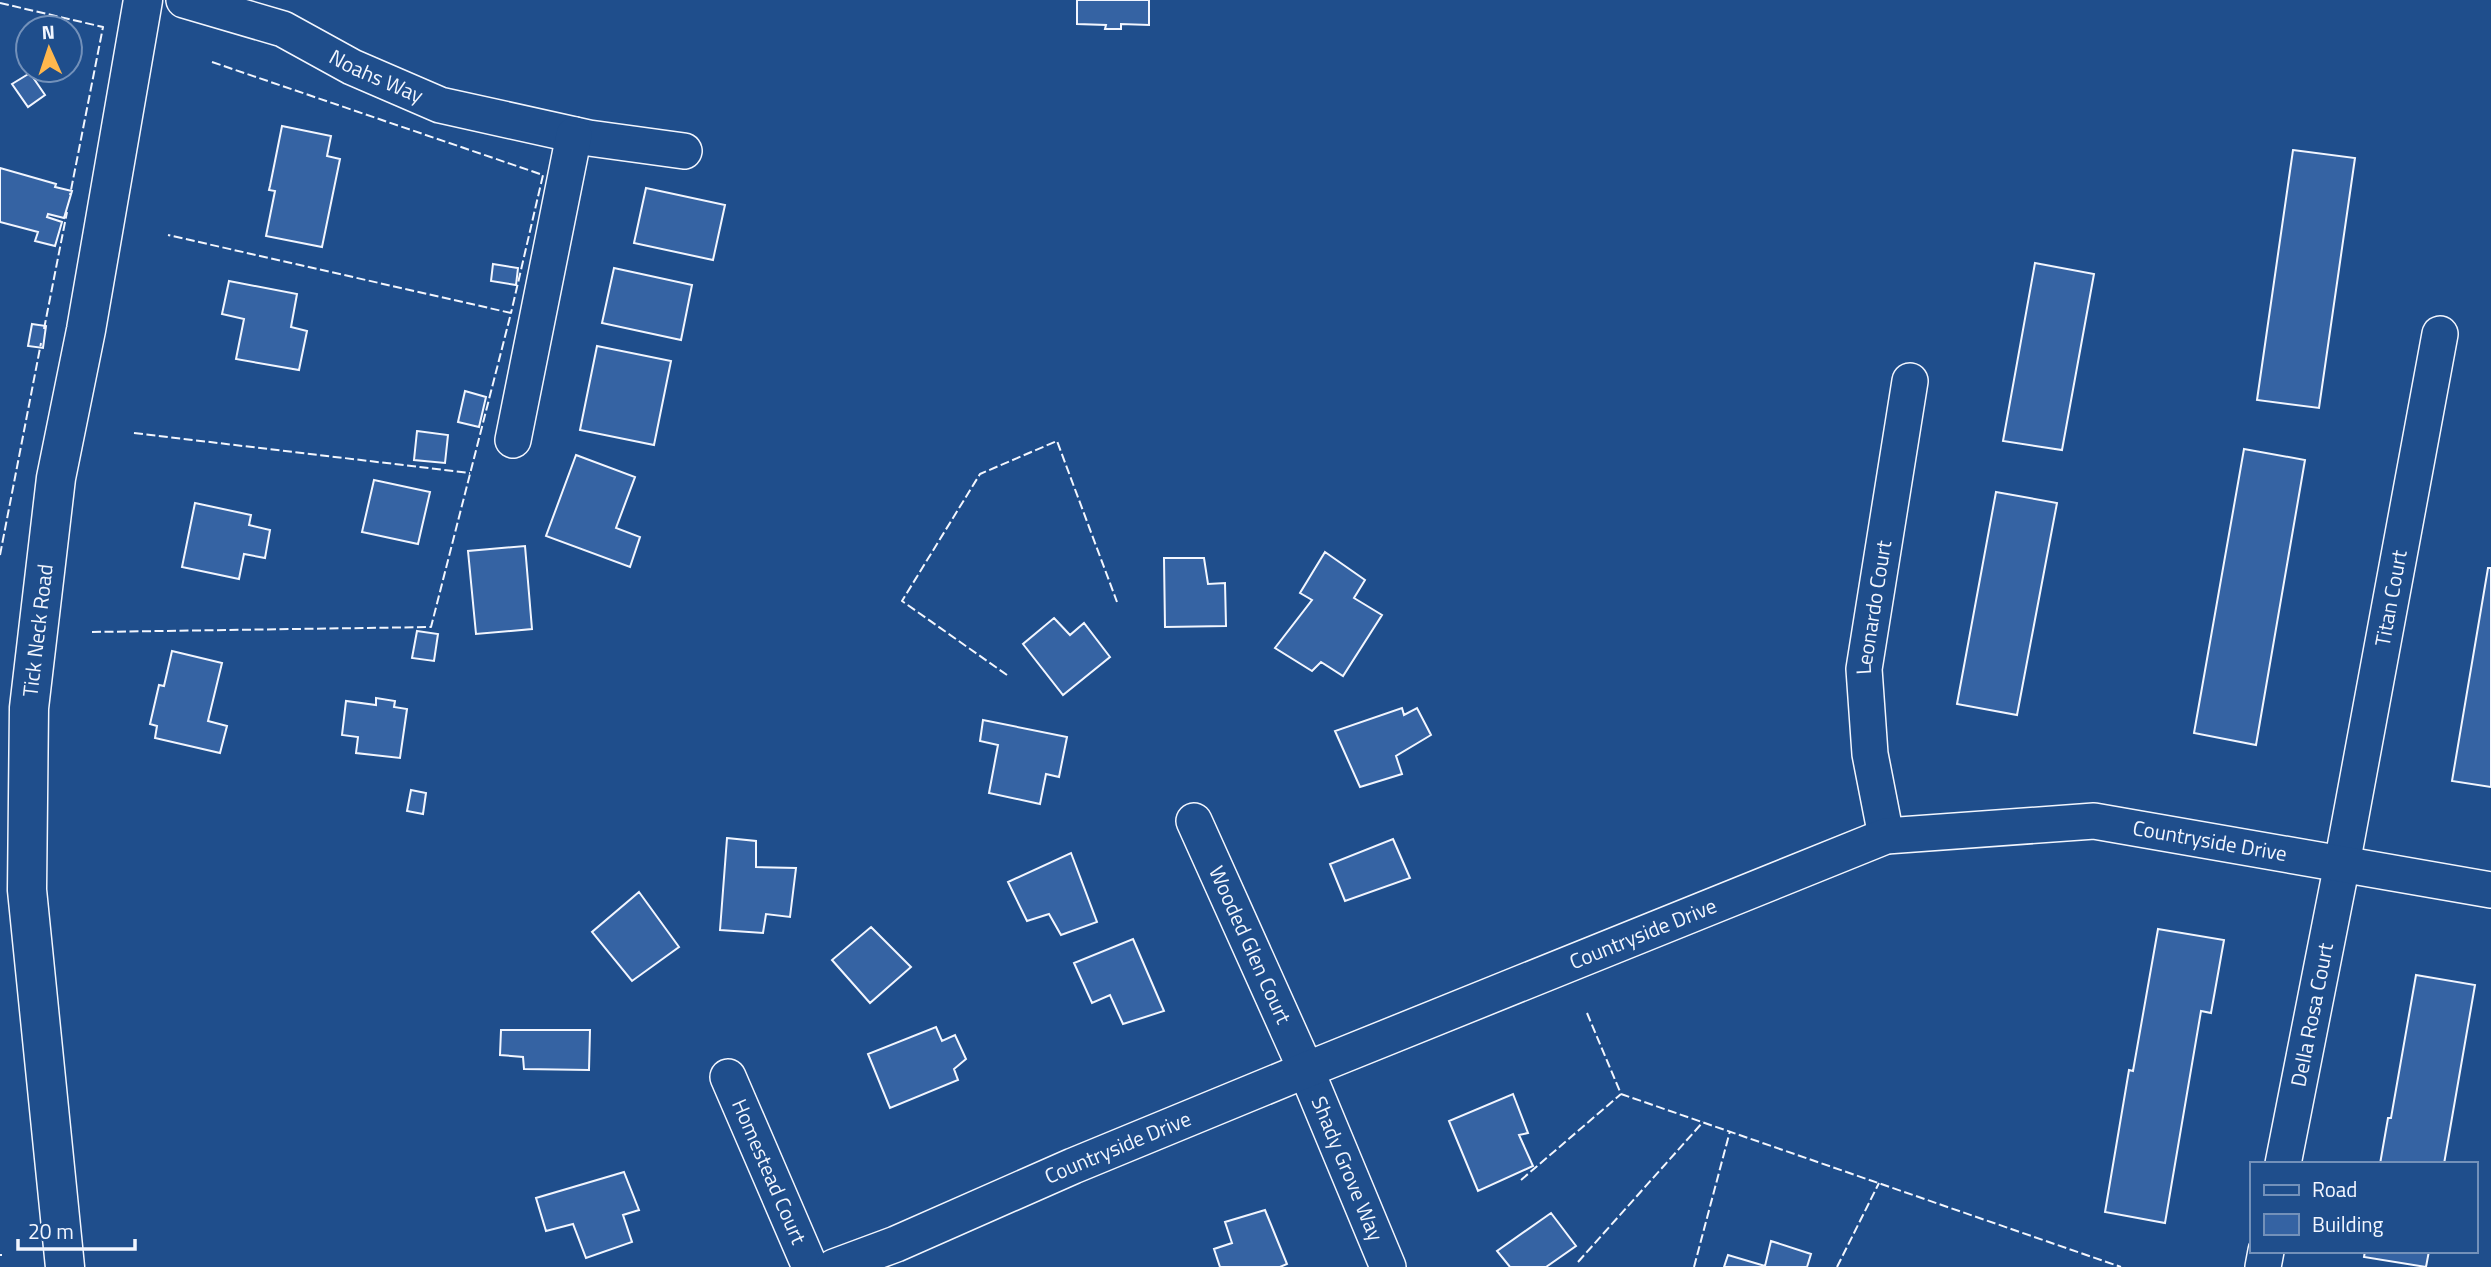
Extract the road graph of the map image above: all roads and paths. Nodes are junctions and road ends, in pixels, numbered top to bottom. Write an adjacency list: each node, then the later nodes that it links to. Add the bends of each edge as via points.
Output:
1 (143, 0): 15 (street, Tick Neck Road, via 56,478 29,708 27,890)
2 (184, 0): 3 (street, Noahs Way, via 283,29 352,67 440,104)
3 (575, 135): 4 (street, Noahs Way); 7 (street)
4 (684, 151)
5 (2440, 334): 10 (street, Titan Court)
6 (1910, 381): 9 (street, Leonardo Court, via 1864,669 1870,754)
7 (513, 440)
8 (1194, 821): 12 (street, Wooded Glen Court)
9 (1886, 836): 10 (street, Countryside Drive, via 2094,821); 12 (street, Countryside Drive)
10 (2342, 864): 11 (street, Countryside Drive); 14 (street, Della Rosa Court)
11 (2491, 890)
12 (1306, 1070): 17 (street, Countryside Drive); 18 (street, Shady Grove Way)
13 (728, 1077): 16 (street, Homestead Court)
14 (2283, 1162)
15 (65, 1267)
16 (810, 1267)
17 (834, 1267)
18 (1388, 1267)

